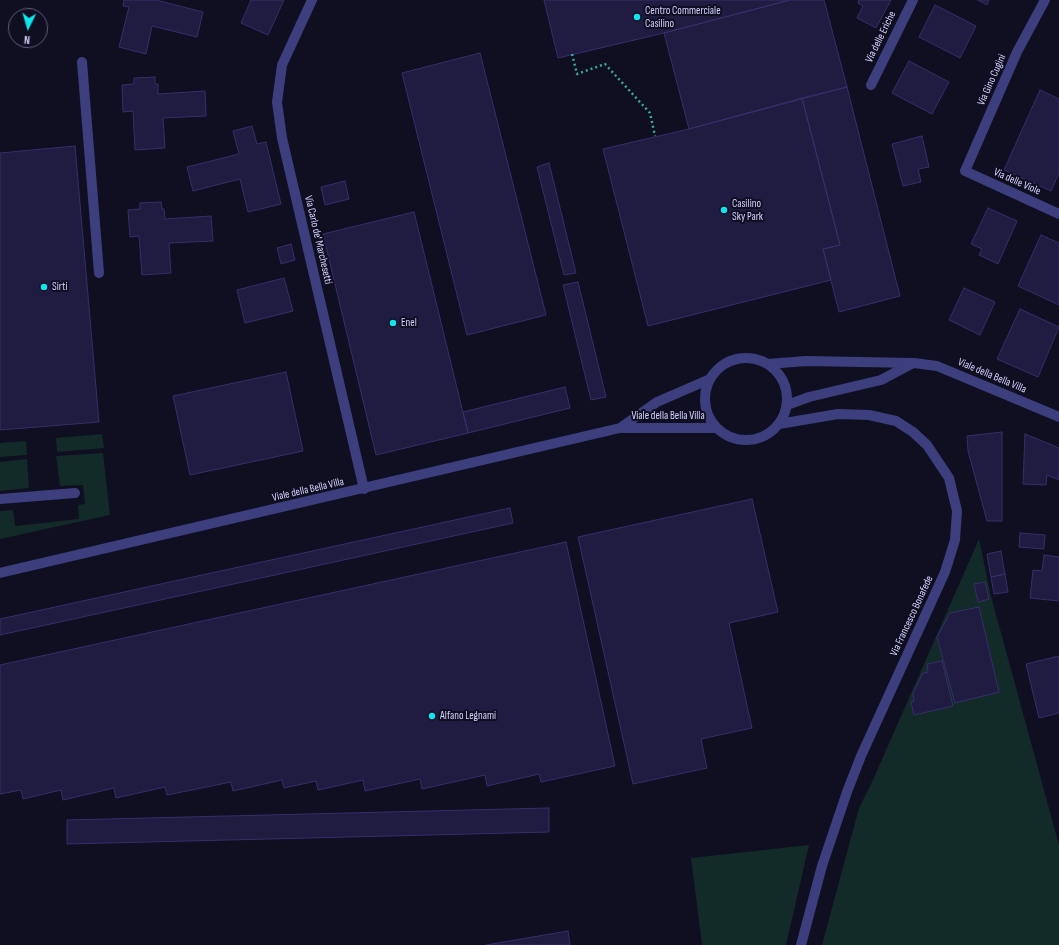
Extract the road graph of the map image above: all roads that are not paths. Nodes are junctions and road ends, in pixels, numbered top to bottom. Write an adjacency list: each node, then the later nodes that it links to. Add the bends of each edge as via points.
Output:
1 (312, 0): 17 (street, Via Carlo de' Marchesetti, via 282,65 277,102 282,138)
2 (913, 0): 5 (street, Via delle Eriche)
3 (1045, 0): 6 (street, Via Gino Cugini, via 1017,52)
4 (82, 62): 8 (street)
5 (871, 85)
6 (965, 171): 7 (street, Via delle Viole)
7 (1059, 214)
8 (99, 273)
9 (914, 362): 10 (street, Viale della Bella Villa, via 806,360); 12 (street, via 881,380 808,397); 13 (street, Viale della Bella Villa, via 937,366)
10 (768, 364): 11 (street, Viale della Bella Villa, via 744,358 731,361); 12 (street, via 783,382 787,393)
11 (710, 379): 15 (street, Viale della Bella Villa, via 657,402); 16 (street, Viale della Bella Villa, via 705,391 705,404)
12 (787, 405): 14 (street, Viale della Bella Villa)
13 (1059, 417)
14 (779, 424): 16 (street, Viale della Bella Villa, via 769,434 749,440 728,436); 21 (street, Via Francesco Bonafede, via 838,414 869,415 896,421 913,432 932,451 949,478 957,511 955,540 945,572 847,792 822,866)
15 (620, 428): 16 (street, Viale della Bella Villa); 17 (street, Viale della Bella Villa)
16 (716, 428)
17 (364, 489): 20 (street, Viale della Bella Villa)
18 (75, 493): 19 (street)
19 (0, 499)
20 (0, 573)
21 (801, 945)

